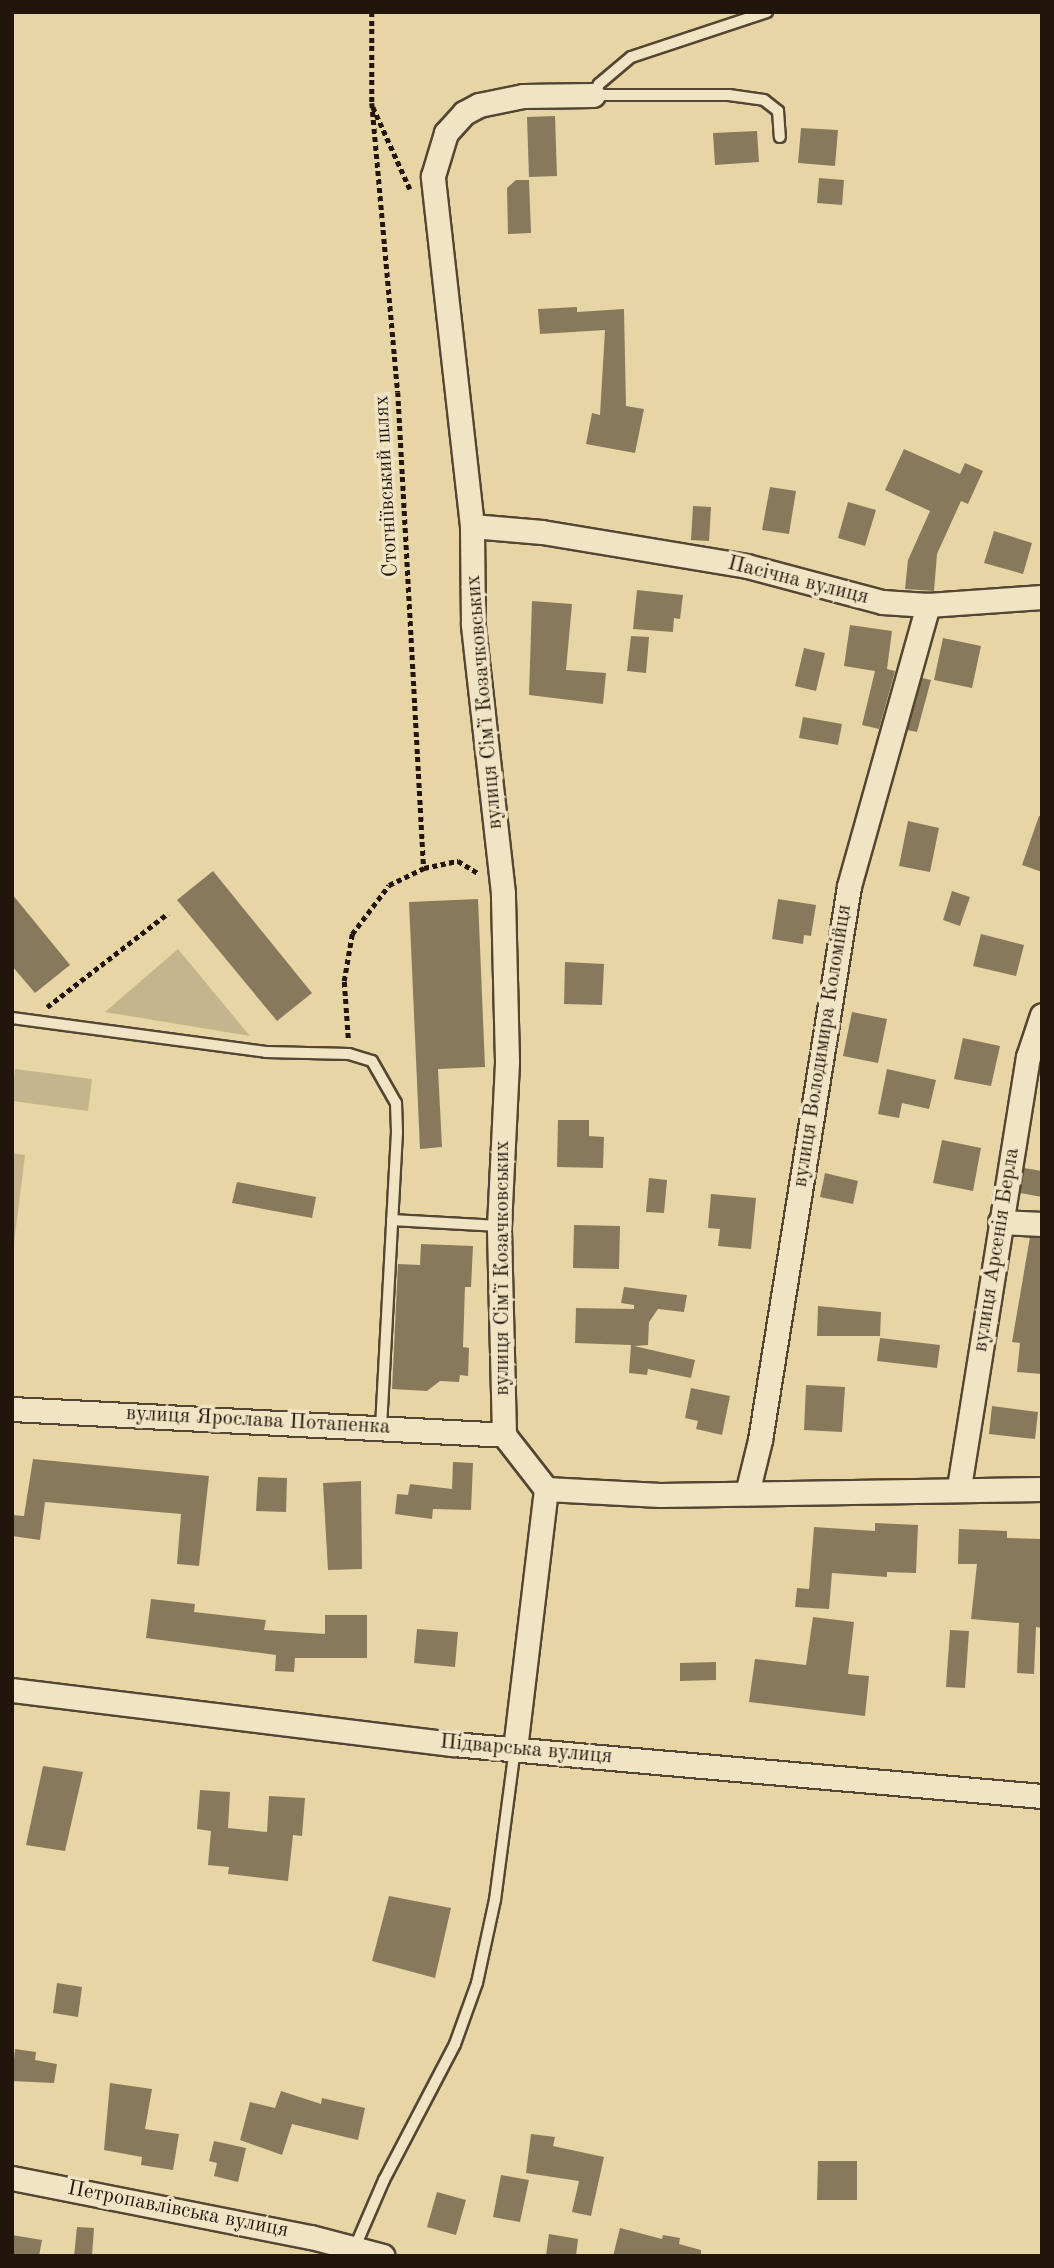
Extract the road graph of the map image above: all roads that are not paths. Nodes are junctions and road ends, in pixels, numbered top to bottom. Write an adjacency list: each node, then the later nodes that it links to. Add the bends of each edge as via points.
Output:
1 (767, 12): 2 (lane, via 631,57 599,84)
2 (593, 95): 3 (lane, via 729,94 764,100 778,111); 4 (street, вулиця Сімʼї Козачковських, via 523,96 479,105 453,123 436,160 433,193)
3 (780, 137)
4 (472, 526): 6 (street, Пасічна вулиця, via 542,532 747,566 856,598); 12 (street, вулиця Сімʼї Козачковських, via 474,624 503,893 507,1061)
5 (1042, 597): 6 (street, Пасічна вулиця)
6 (928, 605): 19 (street, вулиця Володимира Коломійця, via 849,886 760,1440)
7 (1042, 1015): 10 (street, вулиця Арсенія Берла, via 1028,1057)
8 (12, 1018): 9 (lane, via 266,1052 349,1054 372,1061 396,1103)
9 (392, 1220): 12 (lane); 14 (lane)
10 (1000, 1222): 11 (street); 16 (street, вулиця Арсенія Берла)
11 (1042, 1224)
12 (499, 1226): 15 (street, вулиця Сімʼї Козачковських)
13 (12, 1409): 14 (street, вулиця Ярослава Потапенка)
14 (381, 1428): 15 (street, вулиця Ярослава Потапенка)
15 (504, 1435): 17 (street)
16 (959, 1487): 18 (street); 19 (street)
17 (546, 1489): 19 (street, via 601,1495); 21 (street)
18 (1042, 1489)
19 (747, 1493)
20 (12, 1690): 21 (street, Підварська вулиця)
21 (515, 1749): 22 (street, Підварська вулиця); 24 (lane, via 495,1900 477,1983 444,2068 383,2180)
22 (1042, 1796)
23 (12, 2178): 24 (street, Петропавлівська вулиця)
24 (355, 2247): 25 (street, Петропавлівська вулиця)
25 (383, 2256)

